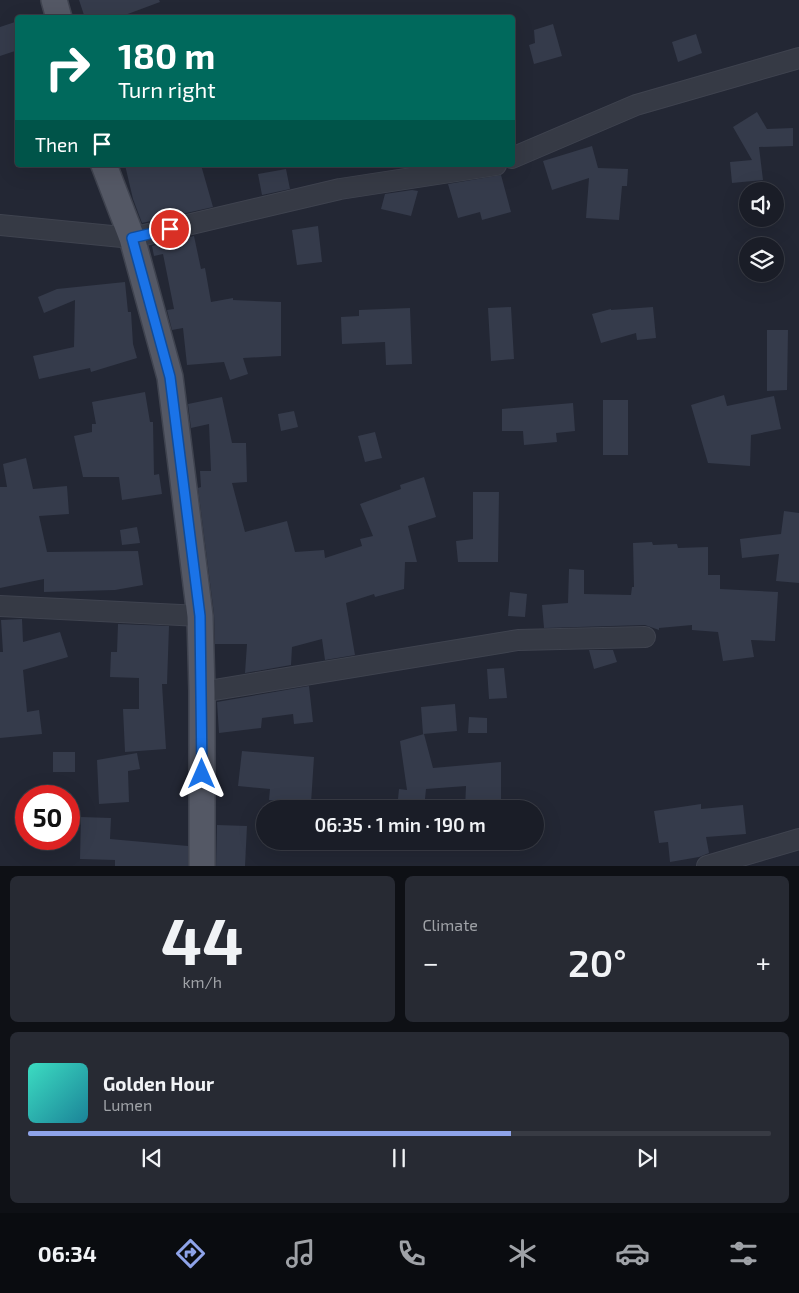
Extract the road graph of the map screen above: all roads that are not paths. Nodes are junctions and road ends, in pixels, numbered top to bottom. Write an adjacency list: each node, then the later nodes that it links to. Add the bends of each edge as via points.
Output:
1 (54, 0): 2 (main road)
2 (58, 15)
3 (799, 58): 4 (street, via 636,105)
4 (515, 157)
5 (105, 167): 8 (main road)
6 (483, 167): 8 (street, via 340,189)
7 (0, 225): 8 (street)
8 (132, 238): 10 (main road, via 170,377)
9 (0, 606): 10 (street)
10 (200, 616): 12 (main road)
11 (645, 637): 12 (street, via 518,640)
12 (202, 692): 14 (main road)
13 (799, 839): 15 (street)
14 (202, 866)
15 (707, 866)

